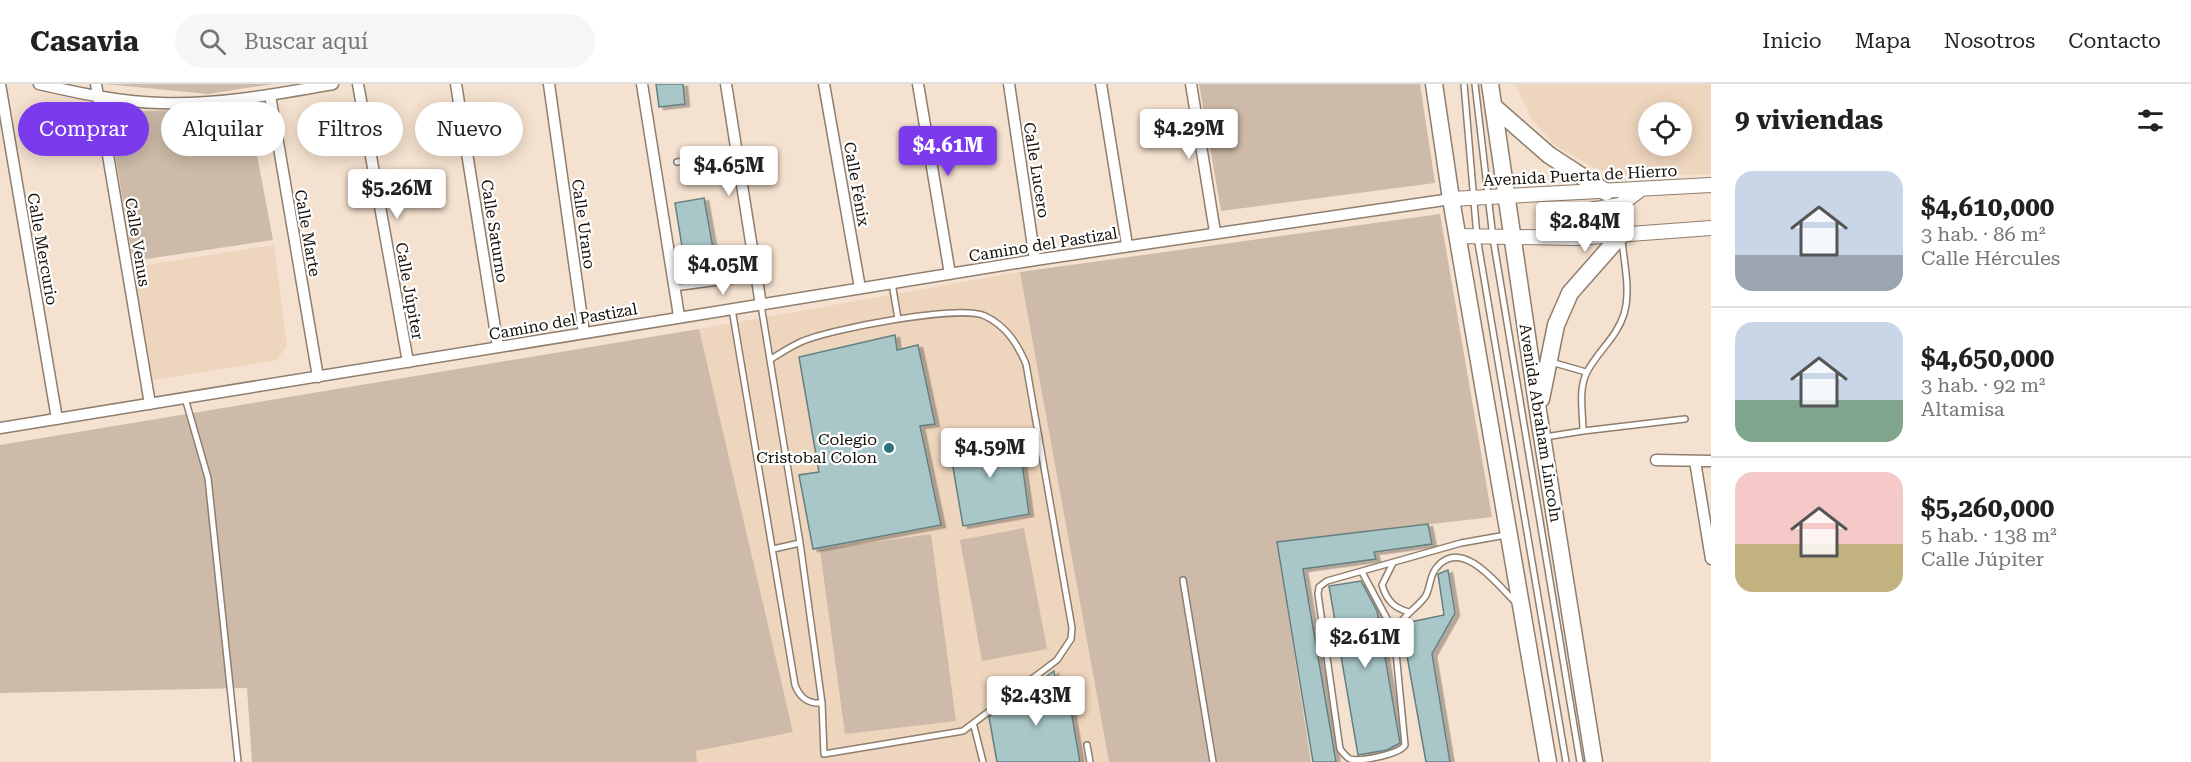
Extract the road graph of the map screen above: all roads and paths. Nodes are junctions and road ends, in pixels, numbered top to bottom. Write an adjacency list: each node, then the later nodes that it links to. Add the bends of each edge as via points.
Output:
1 (0, 84): 59 (street, Calle Mercurio)
2 (39, 84): 20 (street)
3 (96, 84): 20 (street, Calle Venus)
4 (333, 84): 19 (street)
5 (358, 84): 53 (street, Calle Júpiter)
6 (456, 84): 50 (street, Calle Saturno)
7 (549, 84): 49 (street, Calle Urano)
8 (642, 84): 43 (street)
9 (726, 84): 21 (street)
10 (824, 84): 44 (street, Calle Fénix)
11 (918, 84): 40 (street)
12 (1009, 84): 39 (street, Calle Lucero)
13 (1101, 84): 38 (street)
14 (1191, 84): 31 (street)
15 (1434, 84): 29 (main road)
16 (1464, 84): 26 (lane)
17 (1475, 84): 27 (lane)
18 (1492, 91): 25 (main road, via 1549,155); 28 (main road, Avenida Abraham Lincoln)
19 (270, 95): 20 (street, via 163,104); 55 (street, Calle Marte)
20 (99, 97): 57 (street, Calle Venus)
21 (737, 153): 22 (lane); 41 (street)
22 (677, 162)
23 (1711, 185): 24 (street, Avenida Puerta de Hierro)
24 (1640, 190): 25 (street, Avenida Puerta de Hierro); 37 (street, via 1620,205 1576,212 1570,220)
25 (1606, 192): 28 (street, Avenida Puerta de Hierro)
26 (1473, 197): 27 (street, Avenida Puerta de Hierro); 29 (street, Avenida Puerta de Hierro); 34 (lane)
27 (1487, 197): 28 (street, Avenida Puerta de Hierro); 35 (lane)
28 (1507, 197): 36 (main road, Avenida Abraham Lincoln)
29 (1451, 199): 31 (street, Camino del Pastizal); 33 (main road)
30 (1711, 228): 32 (street)
31 (1215, 232): 38 (street, Camino del Pastizal)
32 (1622, 235): 37 (street); 52 (main road, via 1570,293 1556,325); 54 (lane, via 1624,312 1618,328)
33 (1458, 236): 34 (street); 67 (main road)
34 (1477, 237): 35 (street); 87 (lane)
35 (1492, 238): 36 (street); 88 (lane)
36 (1512, 238): 37 (street); 58 (main road, Avenida Abraham Lincoln)
37 (1576, 238)
38 (1127, 245): 39 (street, Camino del Pastizal)
39 (1035, 260): 40 (street, Camino del Pastizal)
40 (950, 274): 42 (street, Camino del Pastizal)
41 (756, 276): 43 (lane); 45 (street)
42 (892, 283): 44 (street, Camino del Pastizal); 48 (lane)
43 (674, 288): 47 (street)
44 (861, 288): 45 (street, Camino del Pastizal)
45 (761, 305): 46 (street, Camino del Pastizal); 51 (lane)
46 (732, 309): 47 (street, Camino del Pastizal); 69 (lane)
47 (679, 316): 49 (street, Camino del Pastizal)
48 (898, 319): 51 (lane, via 804,340); 78 (lane, via 959,312 983,315 1001,326 1017,343 1026,364 1036,416 1071,639 1057,660)
49 (584, 333): 50 (street, Camino del Pastizal)
50 (498, 347): 53 (street, Camino del Pastizal)
51 (771, 360): 68 (lane)
52 (1549, 361): 54 (lane); 58 (main road)
53 (408, 362): 55 (street, Camino del Pastizal)
54 (1586, 372): 62 (lane)
55 (318, 377): 56 (street, Camino del Pastizal)
56 (185, 398): 57 (street, Camino del Pastizal); 81 (lane, via 208,478)
57 (150, 404): 59 (street, Camino del Pastizal)
58 (1538, 411): 63 (main road, Avenida Abraham Lincoln)
59 (57, 419): 61 (street, Camino del Pastizal)
60 (1685, 419): 62 (lane)
61 (0, 428)
62 (1583, 431): 63 (lane)
63 (1543, 437): 89 (main road, Avenida Abraham Lincoln)
64 (1656, 460): 65 (street)
65 (1695, 461): 66 (street); 70 (street)
66 (1711, 461)
67 (1510, 534): 71 (lane, via 1461,543); 74 (main road)
68 (800, 543): 69 (lane); 77 (lane)
69 (773, 549): 77 (lane, via 795,685 804,699)
70 (1711, 559)
71 (1393, 563): 72 (lane); 75 (lane, via 1382,585 1385,596 1392,605)
72 (1362, 572): 76 (lane); 76 (lane, via 1328,580 1319,587 1318,594 1340,749 1349,759 1397,753 1406,745)
73 (1183, 580): 85 (lane)
74 (1523, 609): 75 (lane, via 1478,567 1458,556 1438,564 1426,594); 86 (main road)
75 (1409, 612): 76 (lane)
76 (1394, 632)
77 (822, 703): 80 (lane)
78 (974, 726): 80 (lane, via 952,735); 83 (lane)
79 (1087, 746): 84 (lane)
80 (824, 754): 82 (lane)
81 (238, 762)
82 (825, 762)
83 (984, 762)
84 (1090, 762)
85 (1213, 762)
86 (1548, 762)
87 (1566, 762)
88 (1580, 762)
89 (1594, 762)

